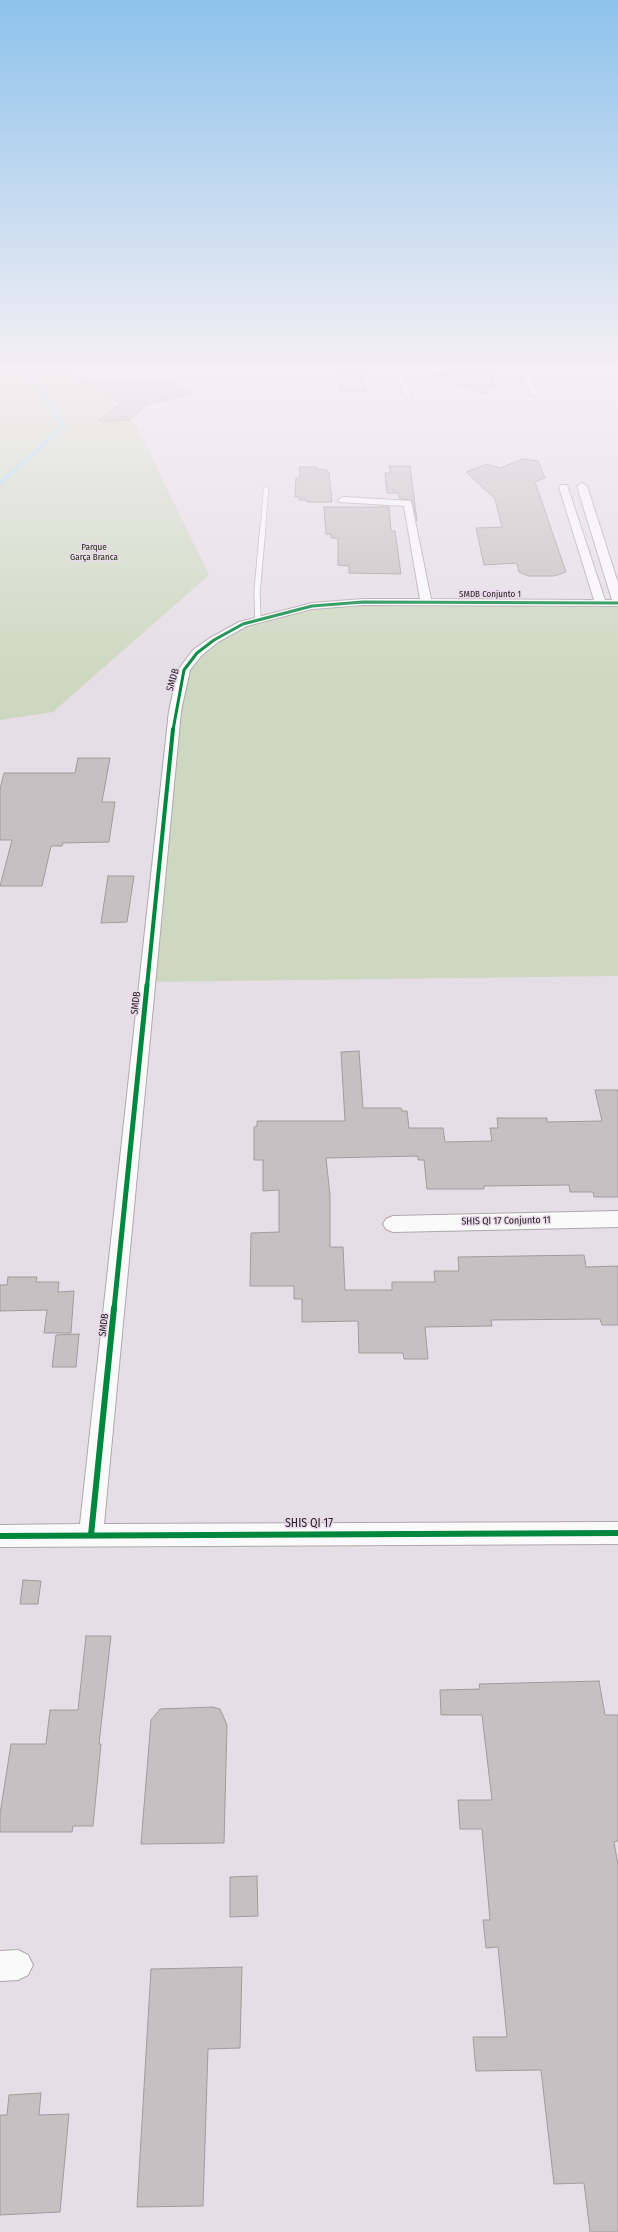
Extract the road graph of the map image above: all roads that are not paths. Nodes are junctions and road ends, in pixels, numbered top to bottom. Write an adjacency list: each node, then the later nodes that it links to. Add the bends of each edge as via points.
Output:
1 (582, 486): 5 (street)
2 (564, 487): 8 (street)
3 (266, 489): 10 (lane, via 257,592)
4 (343, 500): 7 (street, via 408,502)
5 (618, 600)
6 (363, 602): 7 (street, SMDB Conjunto 1); 10 (street, SMDB, via 312,606)
7 (426, 602): 8 (street, SMDB Conjunto 1)
8 (601, 603): 9 (street, SMDB Conjunto 1)
9 (618, 603)
10 (258, 620): 14 (street, SMDB, via 243,624 197,653 184,670 175,711)
11 (618, 1219): 12 (street, SHIS QI 17 Conjunto 11)
12 (393, 1224)
13 (618, 1533): 14 (street, SHIS QI 17)
14 (91, 1535): 15 (street, SHIS QI 17)
15 (0, 1536)

